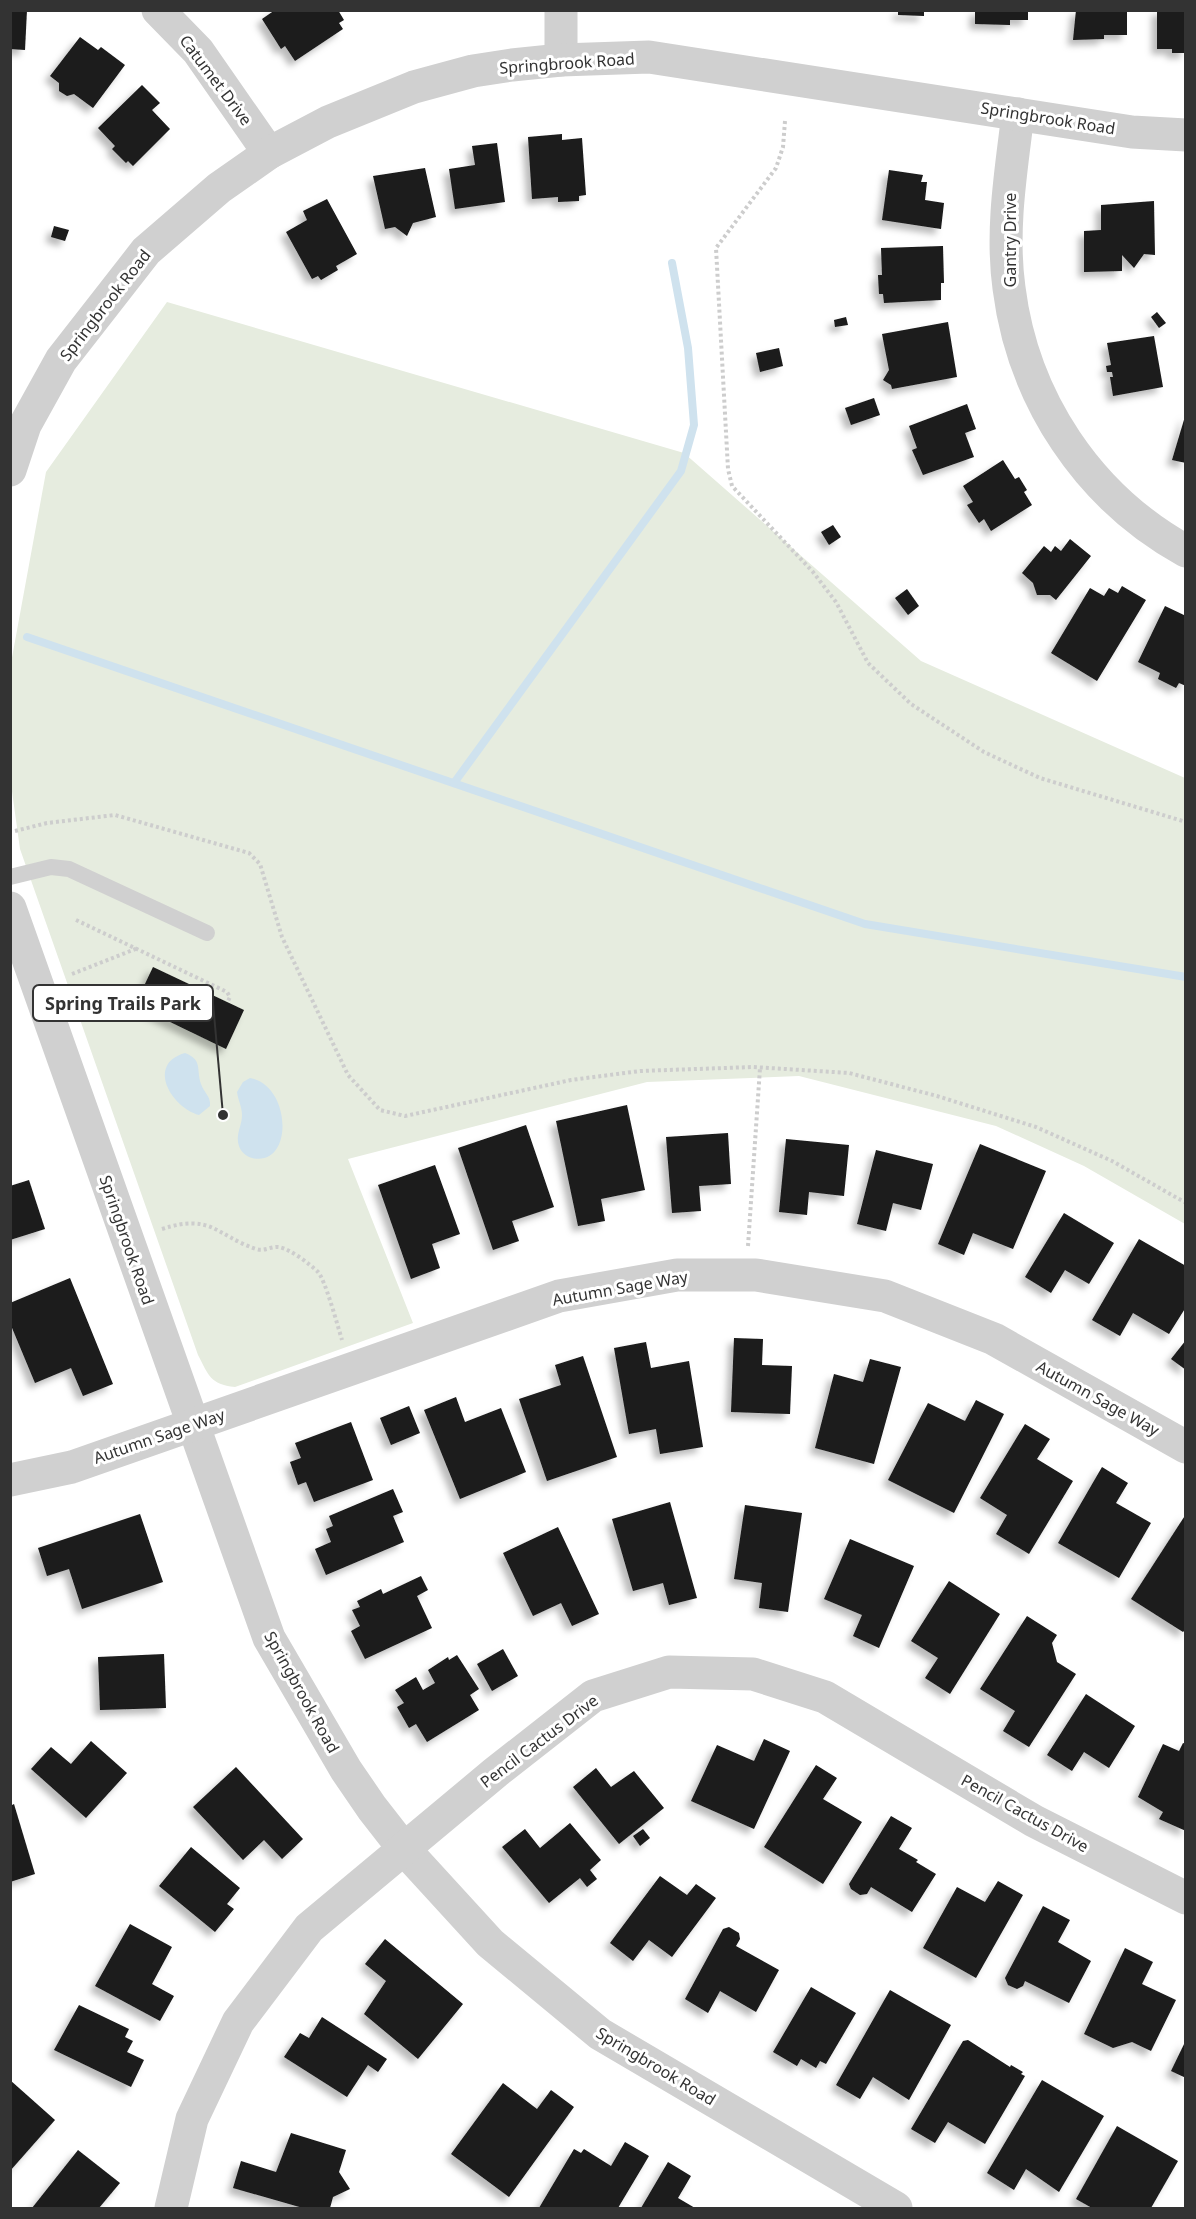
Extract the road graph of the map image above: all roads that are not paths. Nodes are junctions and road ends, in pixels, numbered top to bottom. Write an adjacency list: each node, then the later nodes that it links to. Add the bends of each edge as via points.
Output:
1 (158, 10): 6 (street, Catumet Drive, via 198,51)
2 (561, 10): 3 (street)
3 (561, 60): 4 (street, Springbrook Road, via 649,57); 6 (street, Springbrook Road, via 473,71 414,87 328,122)
4 (1018, 114): 5 (street, Springbrook Road, via 1132,132); 8 (street, Gantry Drive, via 1008,205 1007,265 1018,338 1033,381 1055,426 1084,467 1122,507)
5 (1185, 135)
6 (269, 153): 7 (street, Springbrook Road, via 219,188 146,251 61,360 25,425)
7 (10, 470)
8 (1185, 551)
9 (10, 876): 11 (lane, via 51,867 69,869)
10 (10, 908): 12 (street, Springbrook Road)
11 (207, 933)
12 (193, 1424): 13 (street, Autumn Sage Way, via 560,1296 677,1275 756,1275 885,1296 994,1339); 14 (street, Autumn Sage Way, via 72,1467); 15 (street, Springbrook Road, via 269,1638 346,1770)
13 (1185, 1447)
14 (10, 1480)
15 (405, 1850): 16 (street, Pencil Cactus Drive, via 593,1696 669,1672 753,1674 825,1696 1034,1821); 17 (street, Pencil Cactus Drive, via 309,1928 238,2022 192,2119); 18 (street, Springbrook Road, via 490,1943 600,2034)
16 (1185, 1898)
17 (171, 2208)
18 (896, 2208)

